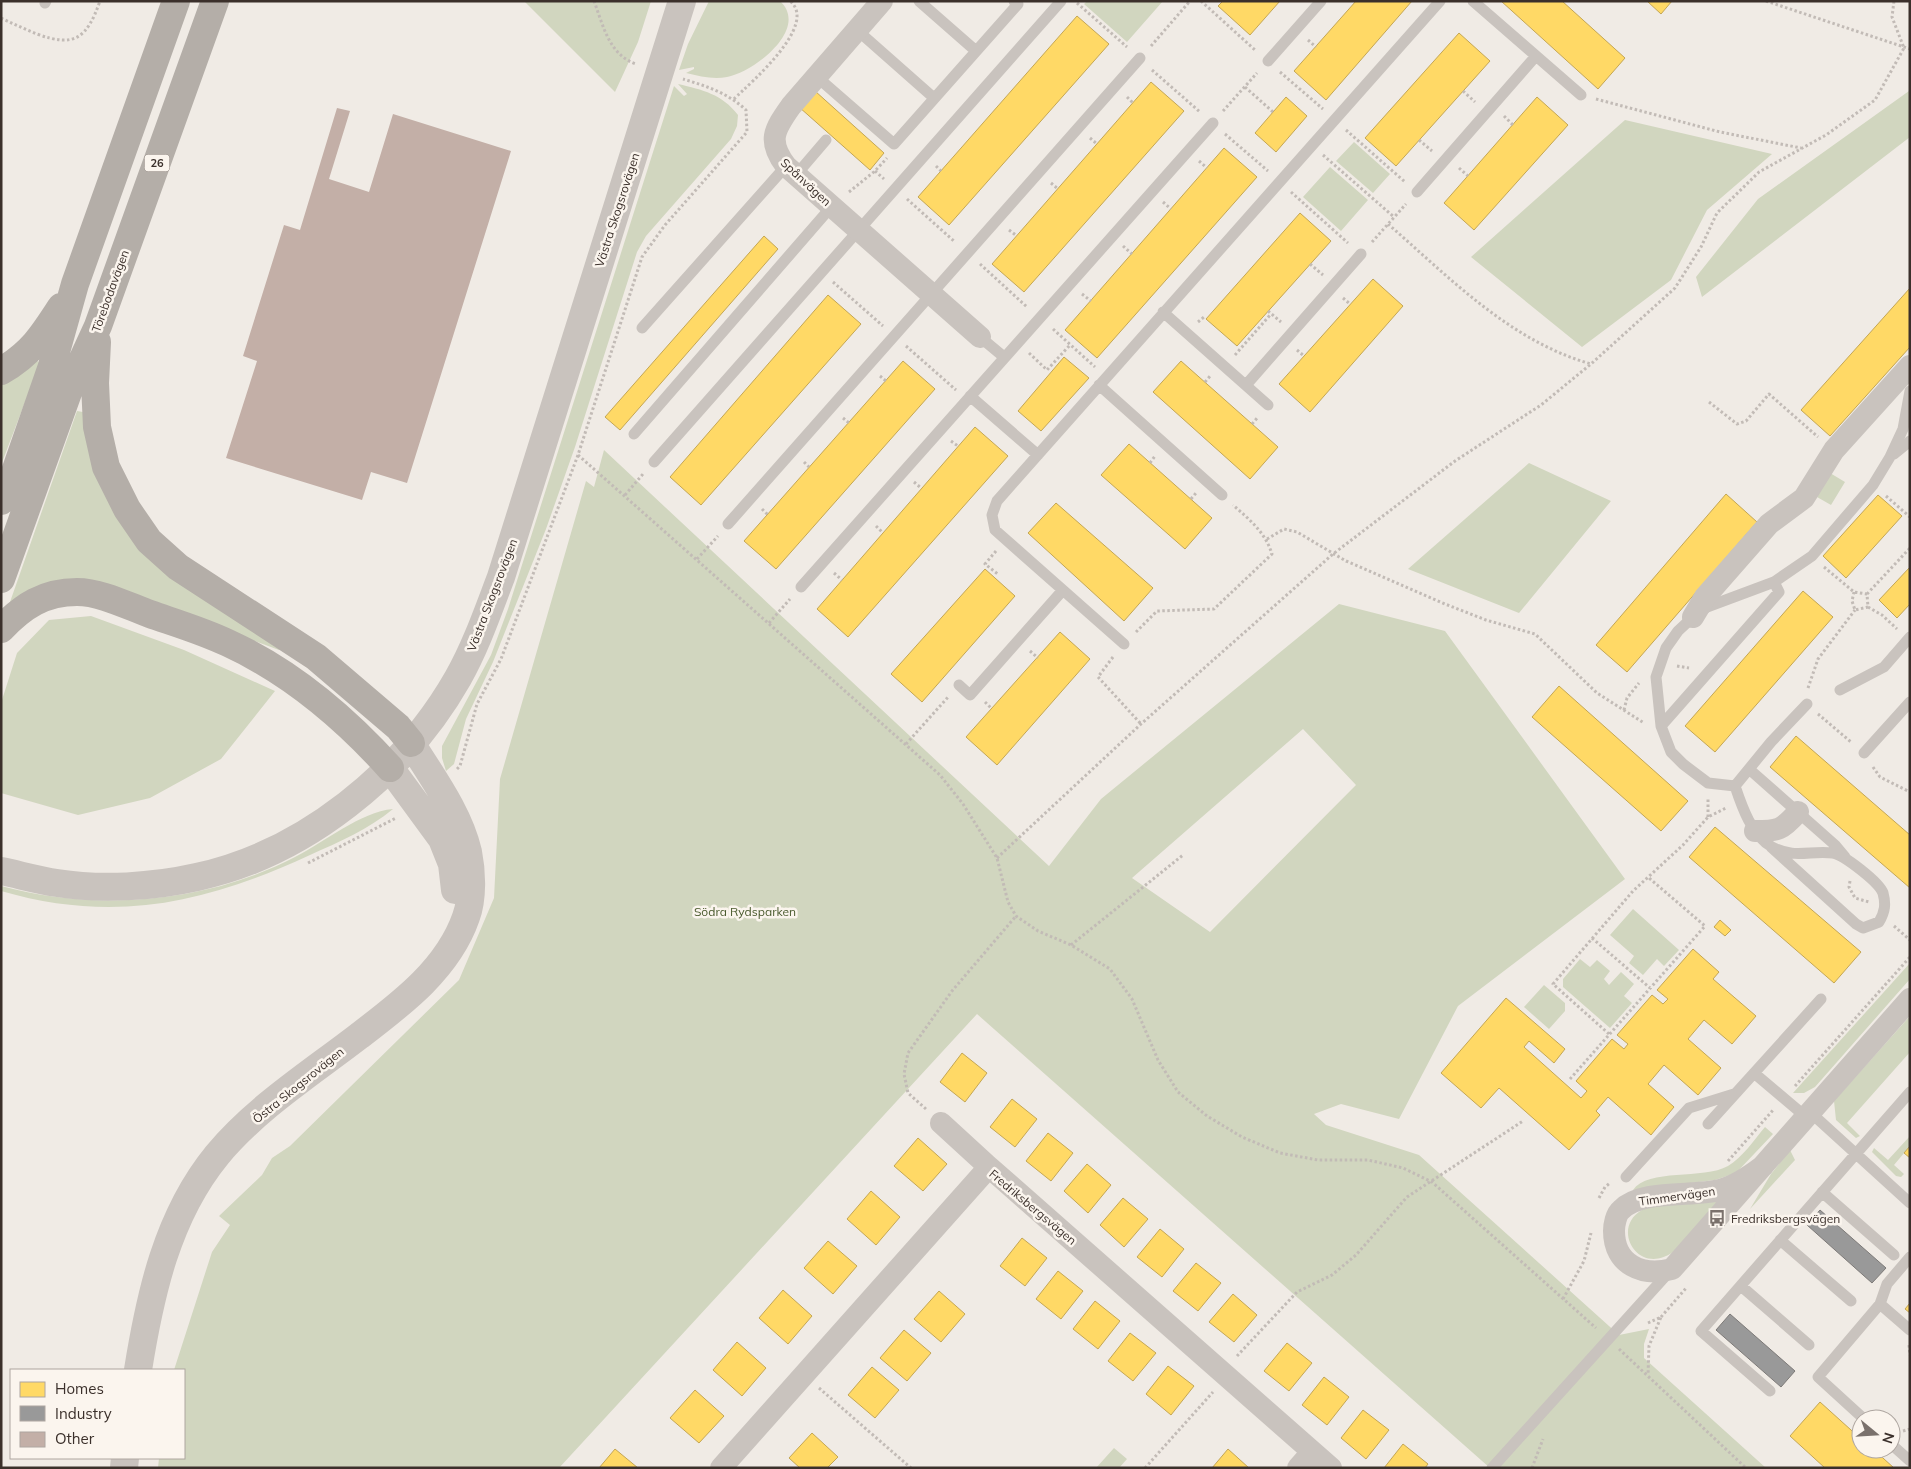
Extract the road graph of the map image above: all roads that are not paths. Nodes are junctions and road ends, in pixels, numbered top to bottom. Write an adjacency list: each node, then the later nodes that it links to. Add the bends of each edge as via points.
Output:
1 (176, 1): 26 (highway)
2 (215, 1): 29 (highway, Törebodavägen / 26)
3 (682, 1): 61 (street, Västra Skogsrovägen, via 501,577 478,638 458,678)
4 (882, 1): 11 (street, Spånvägen)
5 (919, 1): 12 (lane)
6 (1014, 1): 12 (lane, via 1018,4)
7 (1061, 1): 24 (lane)
8 (1321, 1): 15 (lane)
9 (1440, 1): 28 (lane)
10 (1473, 1): 13 (lane)
11 (857, 30): 16 (street, Spånvägen); 18 (lane)
12 (976, 51): 18 (lane)
13 (1536, 56): 17 (lane); 22 (lane)
14 (1140, 58): 27 (lane)
15 (1268, 62)
16 (817, 77): 18 (lane, via 894,144); 21 (street, Spånvägen, via 778,124 773,139 776,152)
17 (1581, 95)
18 (934, 98)
19 (1213, 123): 32 (lane)
20 (826, 140): 21 (lane)
21 (791, 170): 23 (street, Spånvägen); 30 (lane)
22 (1417, 192)
23 (832, 206): 24 (street, Spånvägen); 40 (lane)
24 (859, 230): 27 (street, Spånvägen); 44 (lane)
25 (1362, 254): 36 (lane)
26 (75, 284): 34 (highway, via 33,348); 46 (highway, via 52,366 15,472)
27 (931, 294): 31 (street, Spånvägen); 47 (lane)
28 (1164, 312): 35 (lane); 36 (lane)
29 (98, 326): 48 (highway, Törebodavägen / 26, via 70,387); 61 (highway, via 97,427 106,467 126,509 149,541 178,567 316,657 398,727)
30 (642, 328)
31 (980, 337): 32 (lane)
32 (1004, 357): 38 (lane)
33 (1910, 366): 52 (street, via 1834,450 1804,498 1769,524 1705,597)
34 (1, 371)
35 (1103, 381): 42 (lane); 45 (lane)
36 (1246, 385): 39 (lane)
37 (1910, 391): 43 (lane, via 1903,429)
38 (970, 396): 42 (lane); 50 (lane)
39 (1268, 405)
40 (634, 434)
41 (1910, 441): 43 (lane)
42 (1038, 455): 51 (lane, via 997,501 992,515 995,530)
43 (1890, 457): 49 (lane, via 1873,485 1812,556)
44 (654, 462)
45 (1222, 495)
46 (1, 501)
47 (728, 524)
48 (1, 579)
49 (1774, 582): 52 (lane, via 1707,607); 60 (lane, via 1779,592)
50 (802, 587)
51 (1062, 590): 55 (lane); 56 (lane, via 970,695)
52 (1693, 617): 60 (lane, via 1678,631 1663,656 1656,677)
53 (1, 629): 63 (highway, via 26,606 48,596 78,592 106,598 227,642 258,657 330,708)
54 (1909, 638): 57 (lane, via 1884,667)
55 (1124, 644)
56 (959, 685)
57 (1840, 690)
58 (1910, 702): 62 (lane)
59 (1807, 704): 64 (lane)
60 (1661, 726): 65 (lane, via 1671,752 1683,764 1708,783)
61 (411, 743): 63 (street, Västra Skogsrovägen); 71 (street, Östra Skogsrovägen, via 452,812 468,852 470,896 467,916)
62 (1864, 754)
63 (390, 768): 70 (street, Västra Skogsrovägen, via 347,806 270,852 197,877 103,886 58,883); 71 (street, Östra Skogsrovägen, via 442,839 452,864 454,916)
64 (1749, 769): 65 (lane); 66 (lane)
65 (1735, 786): 67 (lane)
66 (1798, 812): 67 (street, via 1784,828); 69 (lane)
67 (1755, 831): 68 (lane)
68 (1771, 847): 69 (lane, via 1804,855 1832,853); 69 (lane, via 1856,924 1863,928 1871,927 1883,916 1882,891)
69 (1844, 857)
70 (1, 871)
71 (440, 962): 95 (street, Östra Skogsrovägen, via 421,985 392,1011 268,1105 217,1155 192,1193 158,1270)
72 (1821, 999): 74 (lane)
73 (1910, 999): 77 (street, Timmervägen)
74 (1754, 1073): 76 (lane); 77 (lane)
75 (1910, 1092): 80 (lane)
76 (1736, 1093): 79 (lane); 83 (lane, via 1690,1108)
77 (1808, 1114): 80 (lane); 81 (street, Timmervägen)
78 (941, 1123): 82 (street)
79 (1708, 1124)
80 (1856, 1154): 84 (lane); 85 (lane)
81 (1763, 1166): 89 (street, Timmervägen); 89 (street, Timmervägen, via 1720,1190 1642,1199 1630,1202 1619,1211 1614,1243 1623,1259 1636,1268 1655,1273)
82 (989, 1167): 98 (street, Fredriksbergsvägen, via 1225,1374); 99 (street, Fredriksbergsvägen)
83 (1626, 1177)
84 (1822, 1192): 86 (lane); 87 (lane)
85 (1907, 1195)
86 (1780, 1240): 90 (lane); 91 (lane)
87 (1894, 1255)
88 (1910, 1257): 92 (lane, via 1887,1284)
89 (1672, 1269): 101 (lane)
90 (1741, 1286): 94 (lane); 96 (lane, via 1701,1331)
91 (1851, 1301)
92 (1880, 1304): 93 (lane); 97 (lane, via 1818,1377)
93 (1910, 1330)
94 (1809, 1346)
95 (138, 1369)
96 (1770, 1392)
97 (1853, 1409)
98 (1305, 1460): 100 (street, Fredriksbergsvägen)
99 (721, 1468)
100 (1331, 1468)
101 (1492, 1468)

